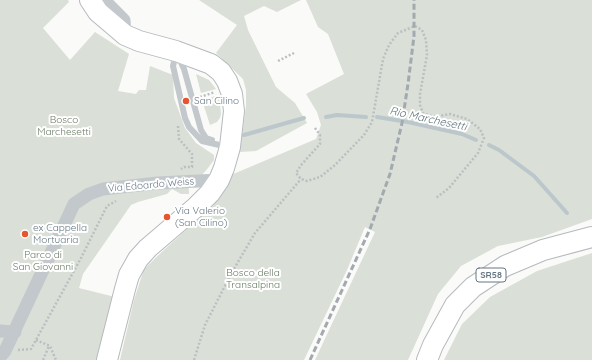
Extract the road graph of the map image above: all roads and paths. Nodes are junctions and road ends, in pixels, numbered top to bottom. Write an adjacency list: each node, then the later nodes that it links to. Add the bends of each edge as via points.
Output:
1 (90, 0): 3 (main road, via 98,12)
2 (104, 0): 3 (street, via 124,20)
3 (125, 35): 4 (main road)
4 (176, 51): 11 (lane, via 184,69 202,134); 11 (lane, via 173,66 189,127 202,141); 11 (main road, via 211,64 227,81 232,94 234,112)
5 (294, 53): 6 (path)
6 (278, 61)
7 (219, 91): 8 (path)
8 (199, 97)
9 (178, 124): 12 (path, via 179,139 192,154 192,167)
10 (314, 128): 13 (path, via 320,135 320,144 296,172)
11 (230, 147): 14 (main road)
12 (188, 167)
13 (301, 179): 15 (path, via 307,181 320,177 364,135 372,122 383,59 389,45 398,33 415,26 422,30 426,40 427,55 420,94 423,113 434,117 450,114 467,118 480,130 484,138 478,153); 27 (path, via 255,233 204,325)
14 (219, 180): 19 (street, Via Edoardo Weiss, via 103,189 74,204); 26 (main road, via 210,193 138,259 129,275)
15 (436, 198)
16 (119, 199): 20 (path, via 107,206)
17 (592, 238): 28 (main road, SR58, via 543,250 504,266 473,287 455,305)
18 (0, 331): 19 (street)
19 (15, 332): 23 (street, Via Edoardo Weiss)
20 (36, 340): 21 (path); 22 (path, via 31,349)
21 (50, 346): 24 (path); 25 (path)
22 (26, 350)
23 (0, 357)
24 (43, 360)
25 (56, 360)
26 (107, 360)
27 (194, 360)
28 (427, 360)

